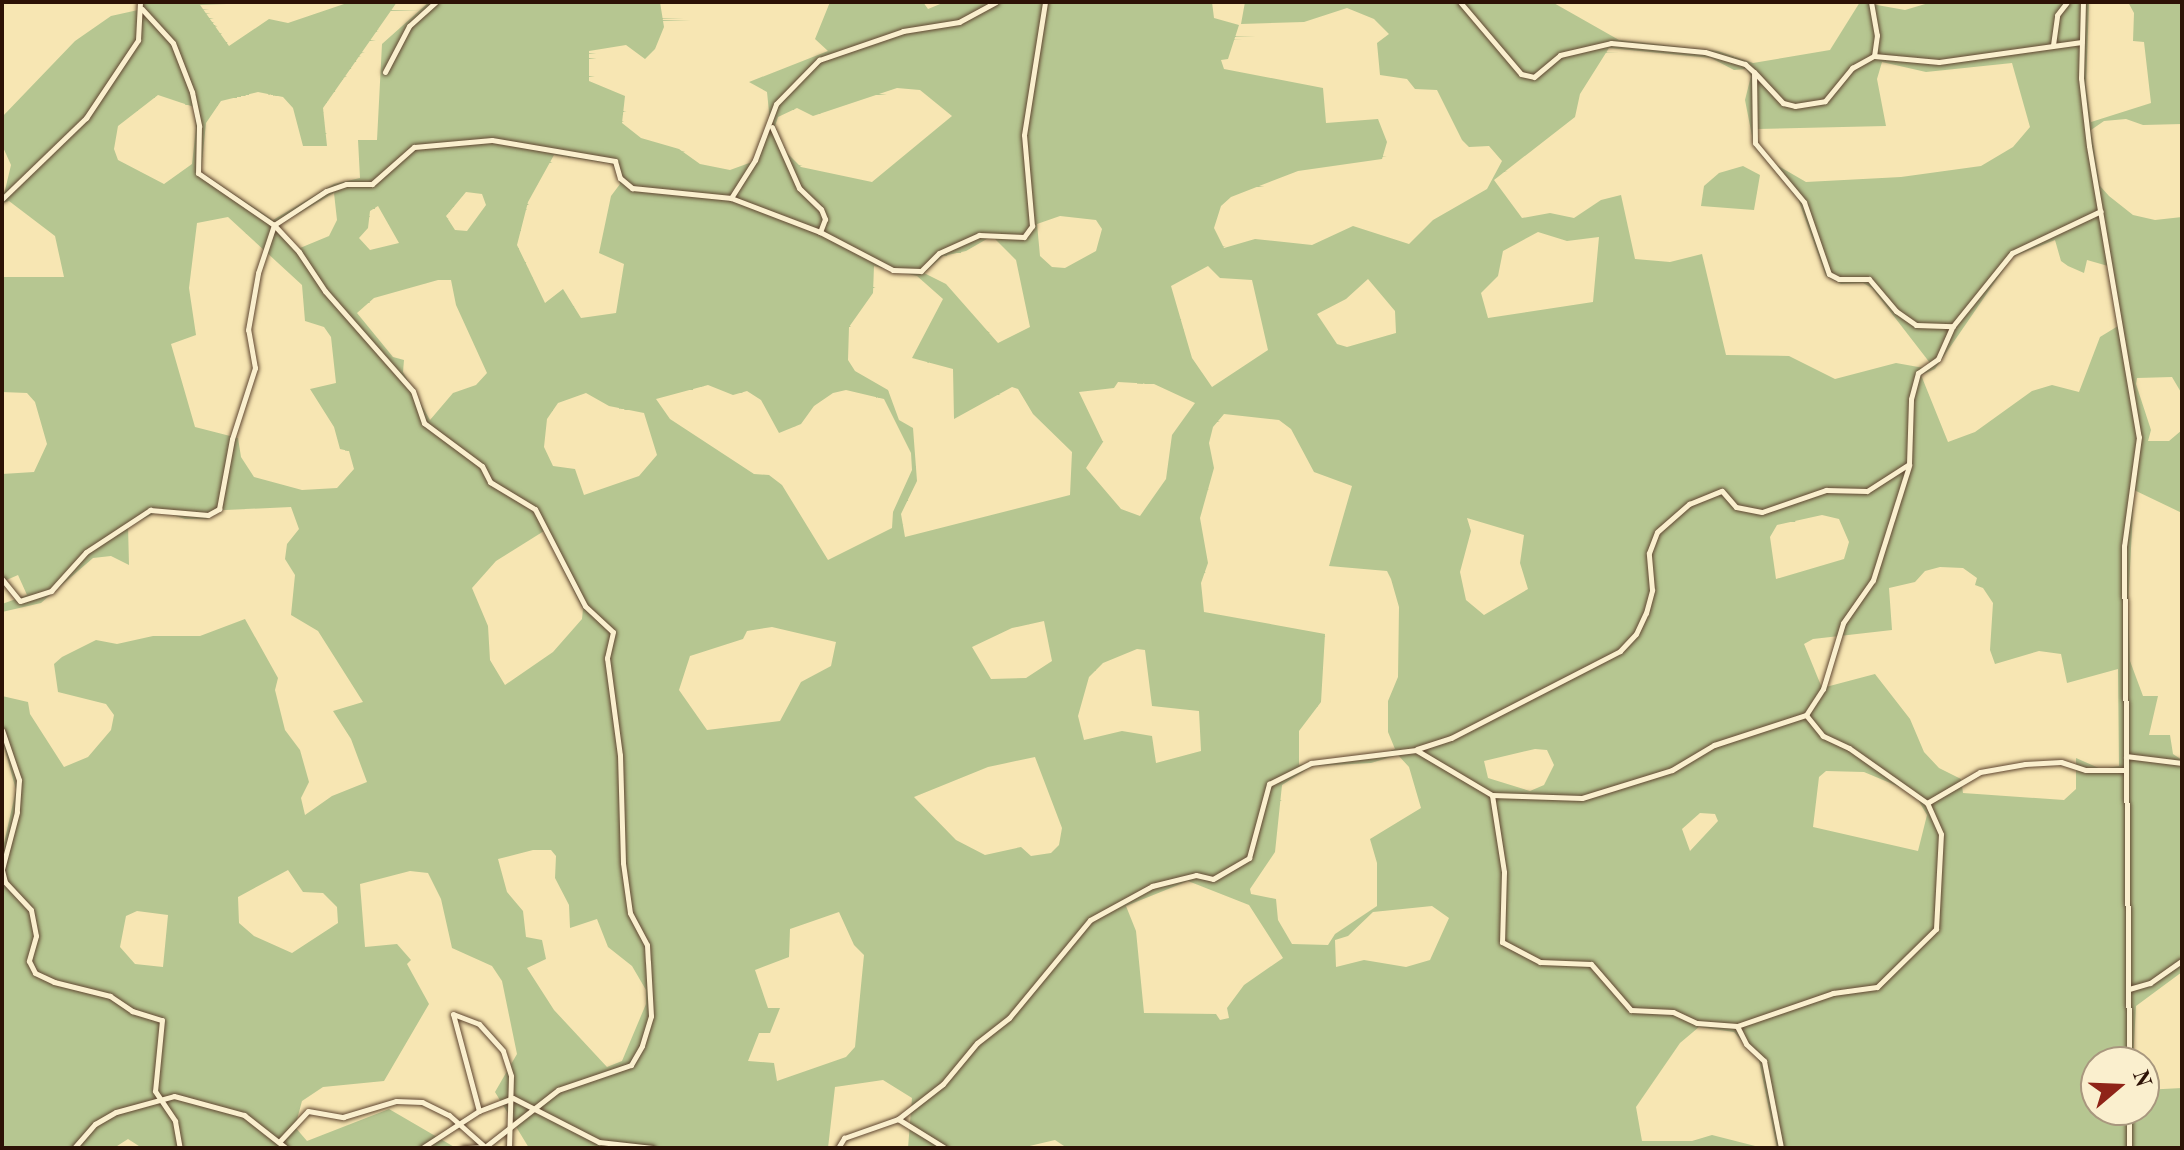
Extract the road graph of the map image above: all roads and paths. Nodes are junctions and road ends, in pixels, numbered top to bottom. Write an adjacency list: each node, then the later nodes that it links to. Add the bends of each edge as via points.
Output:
1 (436, 2): 12 (street, via 409,26)
2 (996, 2): 14 (street, via 959,22 903,31 819,60 776,104)
3 (1045, 2): 19 (street, via 1024,135 1032,226 1024,237 979,235 939,253 921,271 893,270)
4 (1460, 2): 13 (street, via 1521,74 1534,77 1560,55 1611,43 1705,52)
5 (1871, 2): 11 (street, via 1877,35)
6 (2067, 2): 10 (street, via 2057,15)
7 (2083, 2): 9 (street)
8 (141, 6): 16 (street, via 138,40 86,118); 18 (street, via 173,43 188,82 199,126 198,173)
9 (2082, 42): 10 (street); 17 (street, via 2081,78)
10 (2053, 45): 11 (street, via 2018,55 1939,62)
11 (1874, 56): 13 (street, via 1852,68 1819,103 1783,103)
12 (385, 72)
13 (1754, 72): 20 (street, via 1755,143 1804,202 1829,274 1869,279 1916,325)
14 (772, 126): 15 (street); 19 (street, via 799,188 821,209 825,219)
15 (731, 198): 18 (street, via 632,188 620,178 615,161 492,140 414,147 372,184 326,191); 19 (street)
16 (2, 199)
17 (2101, 211): 20 (street, via 2012,253); 26 (street, via 2139,437 2124,546)
18 (274, 225): 22 (street, via 248,330 255,368 232,437 219,509 208,515 150,510 86,552 51,591 20,601); 38 (street, via 325,291 385,353 413,391 424,423 482,466 490,482 535,509 585,606 613,632 607,658 620,755 623,863 630,913 647,945 651,1016 631,1065 558,1090)
19 (820, 232)
20 (1953, 326): 21 (street, via 1938,359 1918,373 1911,399)
21 (1909, 464): 23 (street, via 1887,548 1873,580 1843,623 1823,689); 25 (street, via 1867,491 1826,490 1762,512 1736,507 1722,491 1689,504 1657,532 1649,553 1652,590 1646,613 1620,651 1451,738)
22 (2, 579)
23 (1806, 715): 29 (street, via 1714,745 1672,770 1582,798); 30 (street, via 1823,736)
24 (2, 730): 31 (street, via 19,780 17,812)
25 (1416, 750): 29 (street); 40 (street, via 1311,763 1269,784 1249,858 1213,879 1196,875 1152,886 1090,920 1009,1018)
26 (2126, 756): 27 (street); 28 (street)
27 (2182, 763)
28 (2126, 770): 30 (street, via 2086,770 2061,762 2025,764 1980,772); 33 (street)
29 (1492, 795): 34 (street, via 1504,872 1502,942 1540,962 1591,964 1631,1010 1673,1012 1697,1023)
30 (1927, 803): 34 (street, via 1941,834 1935,934 1877,987 1833,993)
31 (2, 869): 36 (street, via 5,882 31,910 36,936 29,961 35,973 110,996 132,1011 162,1020 155,1091)
32 (2182, 961): 33 (street, via 2150,983)
33 (2129, 989): 35 (street)
34 (1737, 1026): 55 (street, via 1764,1061)
35 (2129, 1046)
36 (162, 1096): 44 (street, via 198,1098 233,1110); 46 (street, via 95,1124); 47 (street)
37 (513, 1098): 38 (street); 39 (street); 39 (street, via 503,1051 479,1024 453,1014); 43 (street)
38 (533, 1110): 43 (street); 52 (street, via 599,1142)
39 (479, 1111): 41 (street)
40 (898, 1119): 53 (street, via 844,1138); 54 (street)
41 (461, 1125): 44 (street, via 422,1102 396,1101 343,1117 308,1111); 45 (street); 49 (street)
42 (2129, 1126): 56 (street)
43 (510, 1131): 45 (street); 51 (street)
44 (279, 1142): 48 (street)
45 (485, 1147): 50 (street)
46 (74, 1148)
47 (180, 1148)
48 (286, 1148)
49 (422, 1148)
50 (463, 1148)
51 (509, 1148)
52 (653, 1148)
53 (838, 1148)
54 (945, 1148)
55 (1781, 1148)
56 (2129, 1148)

